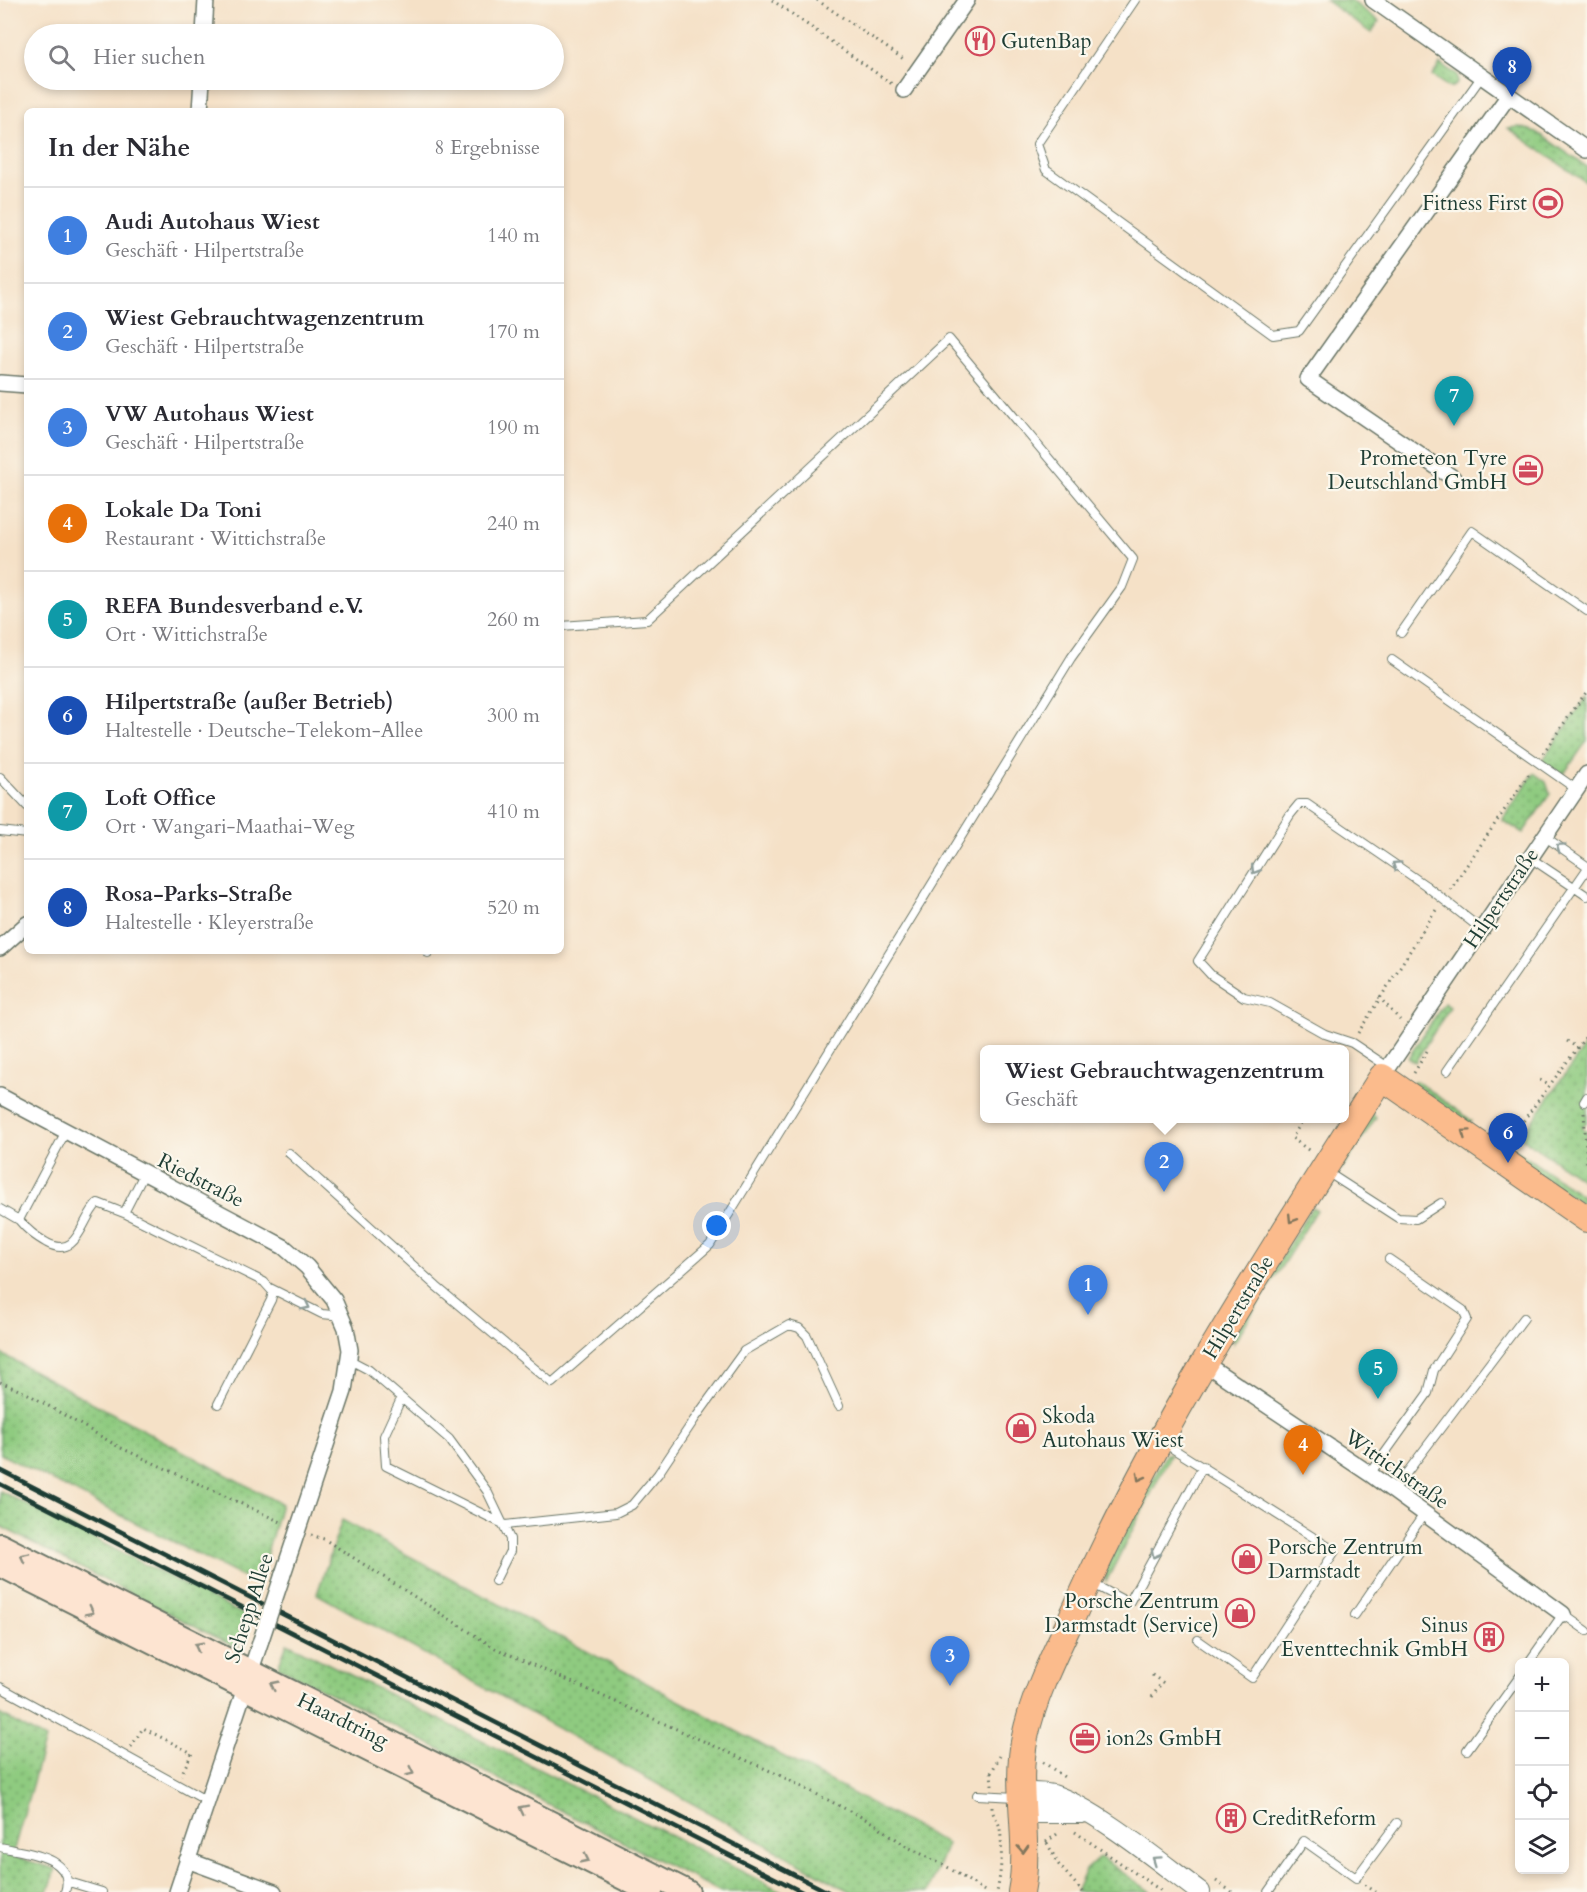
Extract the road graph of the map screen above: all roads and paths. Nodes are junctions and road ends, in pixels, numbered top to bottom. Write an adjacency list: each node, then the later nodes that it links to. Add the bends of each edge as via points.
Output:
1 (206, 0): 7 (street)
2 (772, 0): 11 (path)
3 (817, 0): 8 (path)
4 (967, 0): 8 (street)
5 (1135, 0): 9 (lane, via 1037,144 1046,170 1273,335 1299,331)
6 (1373, 0): 9 (street)
7 (205, 24)
8 (918, 69): 11 (street)
9 (1482, 76): 12 (street)
10 (201, 90): 13 (street)
11 (904, 90)
12 (1509, 95): 14 (street); 17 (street, via 1308,378)
13 (200, 108)
14 (1587, 150)
15 (0, 383): 16 (street)
16 (24, 385)
17 (1453, 478)
18 (1587, 611): 20 (lane, via 1472,531)
19 (564, 626): 60 (lane, via 646,620 949,339 1133,559 1122,587 1071,658 710,1245 552,1383 437,1287)
20 (1401, 633)
21 (1392, 660): 23 (lane)
22 (1587, 691): 23 (path)
23 (1537, 762): 26 (lane); 35 (path)
24 (1587, 774): 26 (street, Hilpertstraße)
25 (2, 782): 27 (lane)
26 (1576, 789): 30 (street, Hilpertstraße)
27 (24, 803)
28 (0, 831): 29 (lane)
29 (24, 834)
30 (1544, 836): 31 (street, Hilpertstraße); 32 (lane, one-way to 30)
31 (1529, 857): 33 (lane); 37 (street, Hilpertstraße)
32 (1587, 867): 33 (lane)
33 (1575, 887): 34 (lane); 46 (lane)
34 (1587, 896)
35 (1442, 901): 37 (lane); 39 (path); 43 (lane, one-way to 43, via 1425,885 1307,804 1299,804 1198,961 1211,975 1244,997 1270,1003 1325,1034)
36 (24, 927): 38 (street)
37 (1481, 929): 47 (street, Hilpertstraße)
38 (0, 948)
39 (1379, 997): 40 (path); 43 (path)
40 (1400, 1020)
41 (1587, 1035): 44 (path)
42 (1567, 1041): 44 (path)
43 (1352, 1043): 47 (lane)
44 (1578, 1048): 50 (path)
45 (1427, 1051): 48 (path)
46 (1446, 1071)
47 (1385, 1072): 54 (main road, Hilpertstraße); 67 (main road, one-way to 47)
48 (1411, 1077)
49 (1540, 1080): 50 (path)
50 (1550, 1086): 57 (path)
51 (0, 1096): 58 (street, Riedstraße)
52 (1585, 1099): 62 (path)
53 (1512, 1118): 57 (path)
54 (1349, 1119)
55 (1301, 1123): 61 (path, via 1292,1138)
56 (1346, 1123): 61 (main road, Hilpertstraße)
57 (1520, 1125): 59 (path)
58 (65, 1133): 63 (street, Riedstraße); 68 (lane)
59 (1509, 1141)
60 (289, 1153)
61 (1317, 1161): 64 (lane, via 1398,1218 1416,1219); 75 (main road, Hilpertstraße, one-way to 75)
62 (1587, 1165)
63 (144, 1174): 66 (lane); 71 (street, Riedstraße, via 292,1253 322,1283)
64 (1441, 1203)
65 (0, 1209): 68 (lane)
66 (124, 1213): 68 (lane, via 98,1203 75,1240 63,1248 30,1233); 70 (lane)
67 (1587, 1219)
68 (19, 1220)
69 (1389, 1258): 82 (lane, via 1463,1310 1467,1319 1434,1370 1428,1393)
70 (270, 1288): 71 (lane, one-way to 71, via 322,1314); 78 (lane, via 271,1300)
71 (342, 1316): 73 (street, Riedstraße)
72 (1524, 1318): 83 (lane)
73 (348, 1336): 74 (street, Schepp Allee)
74 (350, 1360): 77 (lane, via 363,1366); 86 (street, Schepp Allee, via 344,1391)
75 (1204, 1363): 80 (main road, Hilpertstraße); 82 (street, Wittichstraße)
76 (0, 1382): 86 (path, via 119,1447)
77 (401, 1399): 85 (lane, via 449,1438 487,1491); 85 (lane, via 384,1436 386,1466)
78 (218, 1404)
79 (838, 1406): 85 (lane, via 807,1336 799,1328 789,1326 744,1352 632,1505 616,1513)
80 (1160, 1440): 81 (lane); 90 (main road, Hilpertstraße, one-way to 90)
81 (1203, 1466): 90 (lane, one-way to 90, via 1129,1603); 94 (lane, via 1335,1551 1252,1678)
82 (1370, 1474): 83 (street, Wittichstraße)
83 (1394, 1491): 84 (street, Wittichstraße)
84 (1424, 1514): 91 (street, Wittichstraße); 92 (lane)
85 (505, 1525): 89 (lane, via 510,1551)
86 (298, 1530): 97 (street, Schepp Allee, bridge); 120 (path, via 324,1539 495,1648 777,1774 875,1824)
87 (0, 1545): 97 (main road, Haardtring, one-way to 87)
88 (0, 1565): 97 (main road, Haardtring, one-way to 97)
89 (495, 1581)
90 (1088, 1581): 108 (main road, Hilpertstraße, via 1035,1702 1023,1748)
91 (1563, 1614): 93 (lane); 95 (lane)
92 (1355, 1615)
93 (1587, 1631)
94 (1198, 1640)
95 (1532, 1658)
96 (1152, 1675): 100 (path, via 1163,1683)
97 (248, 1682): 107 (street, Schepp Allee); 118 (main road, Haardtring, one-way to 118); 119 (main road, Haardtring, one-way to 97)
98 (1515, 1683): 101 (lane)
99 (0, 1688): 102 (lane)
100 (1152, 1697)
101 (1467, 1750)
102 (125, 1756): 105 (lane); 105 (path, via 143,1728 192,1753)
103 (1042, 1761): 104 (path, via 1051,1768)
104 (1050, 1773)
105 (177, 1785): 107 (lane)
106 (977, 1795): 108 (lane)
107 (207, 1801): 112 (street, Schepp Allee)
108 (1021, 1801): 122 (main road, Hilpertstraße, one-way to 122); 125 (street, one-way to 108, via 1088,1813)
109 (992, 1813): 121 (path, via 1000,1827)
110 (1397, 1823): 126 (lane, via 1356,1878 1304,1841)
111 (0, 1847): 113 (lane, via 55,1861 65,1869)
112 (187, 1860): 116 (street, Schepp Allee); 117 (street)
113 (69, 1882): 114 (lane); 115 (lane)
114 (65, 1892)
115 (102, 1892)
116 (177, 1892)
117 (274, 1892)
118 (651, 1892)
119 (688, 1892)
120 (986, 1892)
121 (997, 1892)
122 (1021, 1892)
123 (1083, 1892): 124 (path, via 1059,1865 1046,1842 1058,1833 1076,1832)
124 (1163, 1892)
125 (1200, 1892)
126 (1268, 1892)

